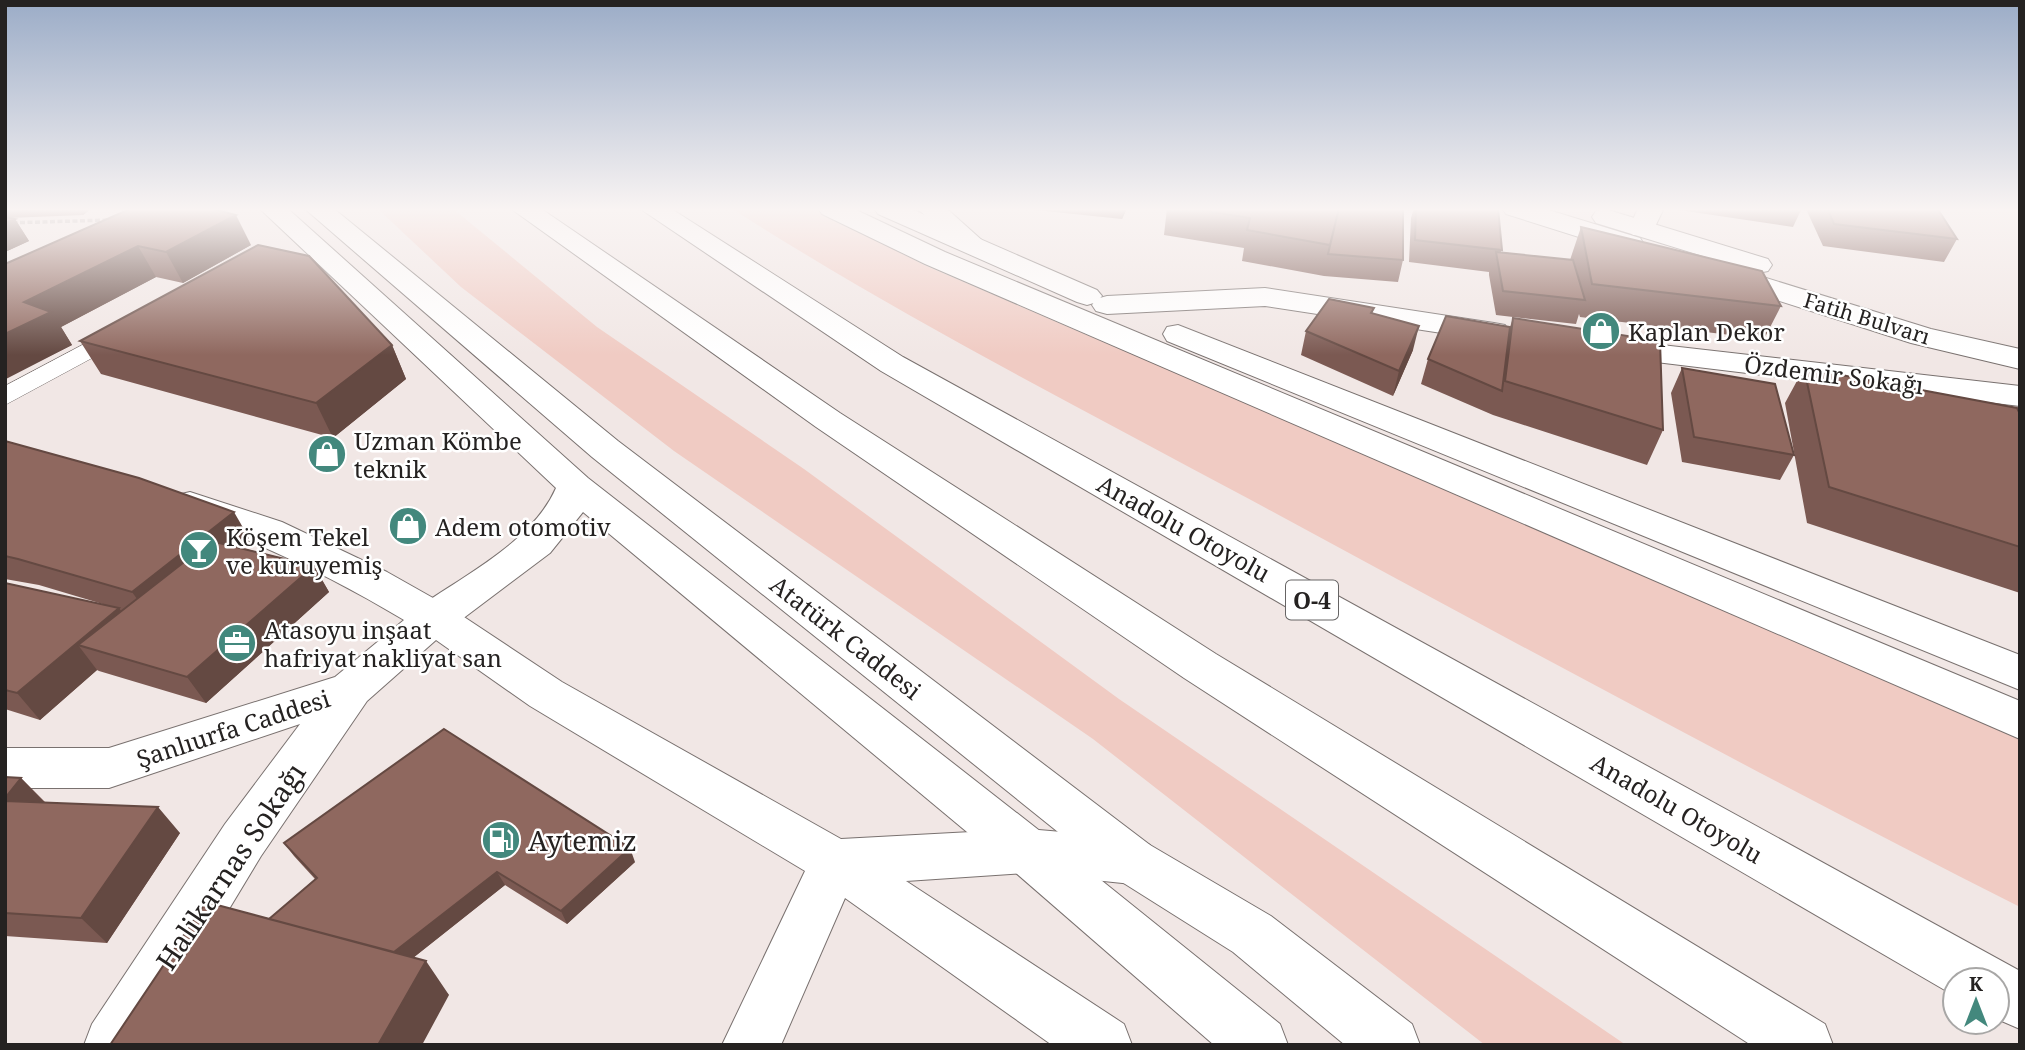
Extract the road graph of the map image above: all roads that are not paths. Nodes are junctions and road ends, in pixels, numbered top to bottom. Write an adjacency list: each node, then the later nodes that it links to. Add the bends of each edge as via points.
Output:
1 (325, 257): 17 (main road)
2 (376, 257): 25 (main road, Atatürk Caddesi, via 605,449)
3 (593, 257): 33 (main road, via 828,420 1200,666)
4 (727, 257): 27 (main road, Anadolu Otoyolu / O-4, via 892,364)
5 (1002, 257): 9 (main road)
6 (1671, 257): 14 (main road, Fatih Bulvarı, via 1922,336)
7 (1754, 257): 11 (main road, Fatih Bulvarı, via 1903,311)
8 (934, 258): 9 (main road, via 966,263 1050,299); 22 (main road)
9 (1107, 305): 12 (main road, via 1265,297); 20 (main road)
10 (147, 319): 16 (lane)
11 (2020, 335)
12 (1521, 337)
13 (1576, 344): 15 (main road, Özdemir Sokağı)
14 (2020, 359)
15 (2020, 396)
16 (5, 397)
17 (575, 486): 19 (main road, Şanlıurfa Caddesi, via 564,513 537,544); 24 (main road)
18 (163, 495): 19 (main road, via 268,531 373,582)
19 (434, 618): 21 (main road, Şanlıurfa Caddesi); 26 (main road, via 546,694)
20 (2020, 673)
21 (351, 689): 23 (main road, Şanlıurfa Caddesi, via 109,768); 28 (main road, Halikarnas Sokağı, via 243,840)
22 (2020, 721)
23 (5, 768)
24 (1027, 851): 25 (main road); 26 (main road); 31 (main road)
25 (1132, 861): 32 (main road, Atatürk Caddesi, via 1252,934)
26 (835, 862): 29 (main road); 30 (main road)
27 (1955, 966)
28 (113, 1045)
29 (751, 1045)
30 (1103, 1045)
31 (1258, 1045)
32 (1391, 1045)
33 (1804, 1045)

